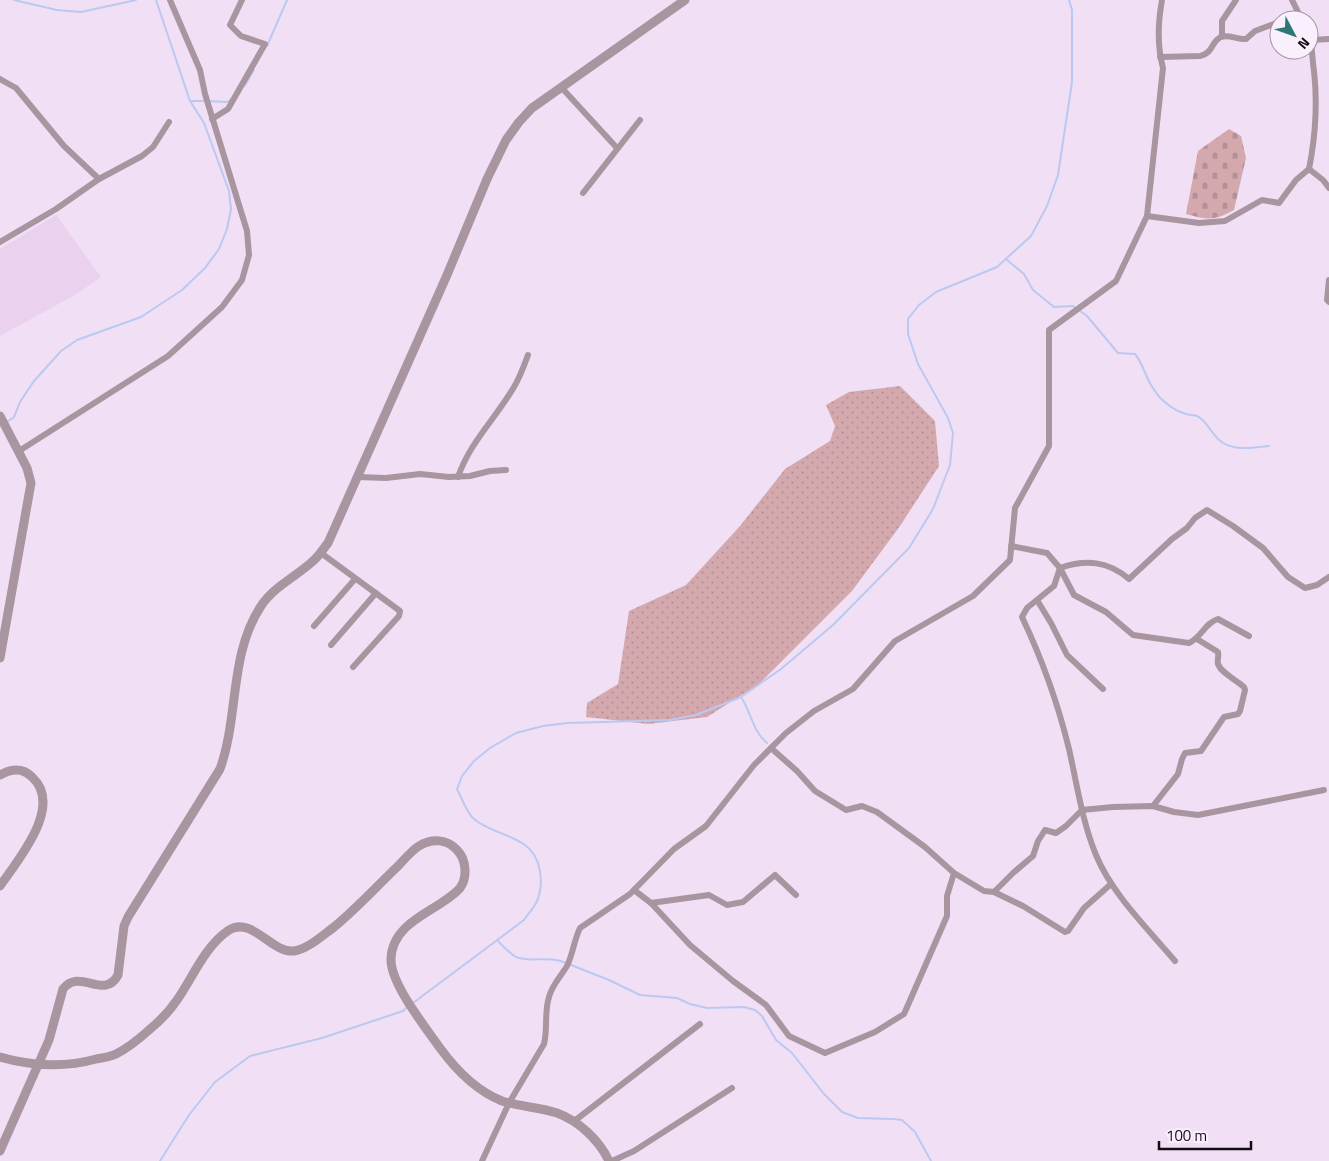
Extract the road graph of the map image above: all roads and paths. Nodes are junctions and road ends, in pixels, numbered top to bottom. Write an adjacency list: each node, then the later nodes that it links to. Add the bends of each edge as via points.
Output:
1 (170, 0): 12 (street, via 200,70)
2 (242, 0): 12 (street, via 230,25 242,36 264,44 228,109)
3 (685, 0): 11 (street)
4 (1162, 0): 8 (street, via 1158,19)
5 (1236, 0): 7 (street, via 1222,21)
6 (1269, 26): 7 (street, via 1246,39)
7 (1222, 36): 8 (street, via 1206,55)
8 (1160, 57): 20 (street, via 1163,68)
9 (1312, 60): 16 (street, via 1317,100 1315,142)
10 (0, 79): 17 (street, via 16,88 64,146)
11 (561, 87): 15 (street); 28 (street, via 532,108 506,140)
12 (212, 119): 26 (street, via 247,231 249,255 242,280 222,307 168,356)
13 (640, 120): 15 (street)
14 (169, 122): 17 (street, via 153,147)
15 (617, 148): 19 (street)
16 (1309, 169): 18 (street); 20 (street, via 1279,203 1262,200 1225,221 1199,222)
17 (99, 180): 21 (street)
18 (1329, 188)
19 (583, 193)
20 (1147, 216): 30 (street, via 1116,281 1049,330 1049,446 1014,508)
21 (0, 242)
22 (1329, 280): 23 (street)
23 (1329, 302)
24 (528, 355): 29 (street, via 514,386 466,457)
25 (1, 417): 26 (street)
26 (19, 450): 41 (street, via 31,483)
27 (506, 470): 29 (street)
28 (358, 477): 29 (street, via 420,474); 31 (street)
29 (458, 477)
30 (1012, 546): 32 (street, via 1047,553); 44 (street, via 1010,560 973,596 895,641 853,689 808,716)
31 (320, 553): 34 (street); 59 (street, via 270,595 256,614 242,654 228,743 220,769 128,917 115,981 102,986 79,981 67,984)
32 (1060, 568): 33 (street, via 1078,562 1102,564 1129,579 1207,510 1262,548 1288,577 1305,588); 36 (street, via 1054,586); 39 (street, via 1074,595 1106,612 1132,635 1189,643)
33 (1329, 577)
34 (355, 579): 35 (street); 37 (street)
35 (376, 593): 40 (street); 42 (street, via 399,608 400,613)
36 (1037, 600): 43 (street, via 1067,655); 48 (street, via 1022,617 1046,675 1068,747)
37 (314, 626)
38 (1250, 636): 39 (street, via 1218,619 1211,622)
39 (1197, 639): 47 (street, via 1218,652 1220,667 1244,687 1240,711 1236,716 1224,717 1201,751 1185,753 1178,774)
40 (331, 644)
41 (0, 656)
42 (353, 667)
43 (1103, 689)
44 (771, 748): 49 (street, via 815,791 846,810 862,806 877,812); 52 (street, via 706,826 674,849)
45 (0, 775): 51 (street, via 17,769 32,776 43,796 44,807 34,834)
46 (1324, 790): 47 (street, via 1198,815)
47 (1154, 806): 48 (street)
48 (1082, 810): 50 (street, via 1096,855); 53 (street, via 1056,833 1045,830 1033,856)
49 (954, 873): 53 (street, via 984,891); 55 (street, via 947,896 947,916 904,1014 875,1032 825,1053 789,1036 766,1005 690,945)
50 (1110, 884): 53 (street, via 1095,896 1065,932); 56 (street)
51 (0, 886)
52 (634, 890): 55 (street); 61 (street, via 580,928 567,966 548,998 544,1044)
53 (994, 892)
54 (796, 895): 55 (street, via 775,875 743,902 727,905 709,895)
55 (651, 903)
56 (1175, 961)
57 (700, 1024): 62 (street)
58 (0, 1057): 59 (street)
59 (39, 1065): 61 (street, via 82,1063 123,1050 165,1017 212,946 228,931 242,927 285,950 300,949 344,918 419,846 437,840 455,847 460,854 464,881 454,893 405,928 392,950 392,969 403,993 454,1066 483,1090); 63 (street)
60 (732, 1088): 65 (street, via 634,1151)
61 (509, 1103): 62 (street, via 556,1113); 64 (street)
62 (573, 1122): 65 (street, via 600,1145)
63 (0, 1151)
64 (482, 1161)
65 (610, 1161)

